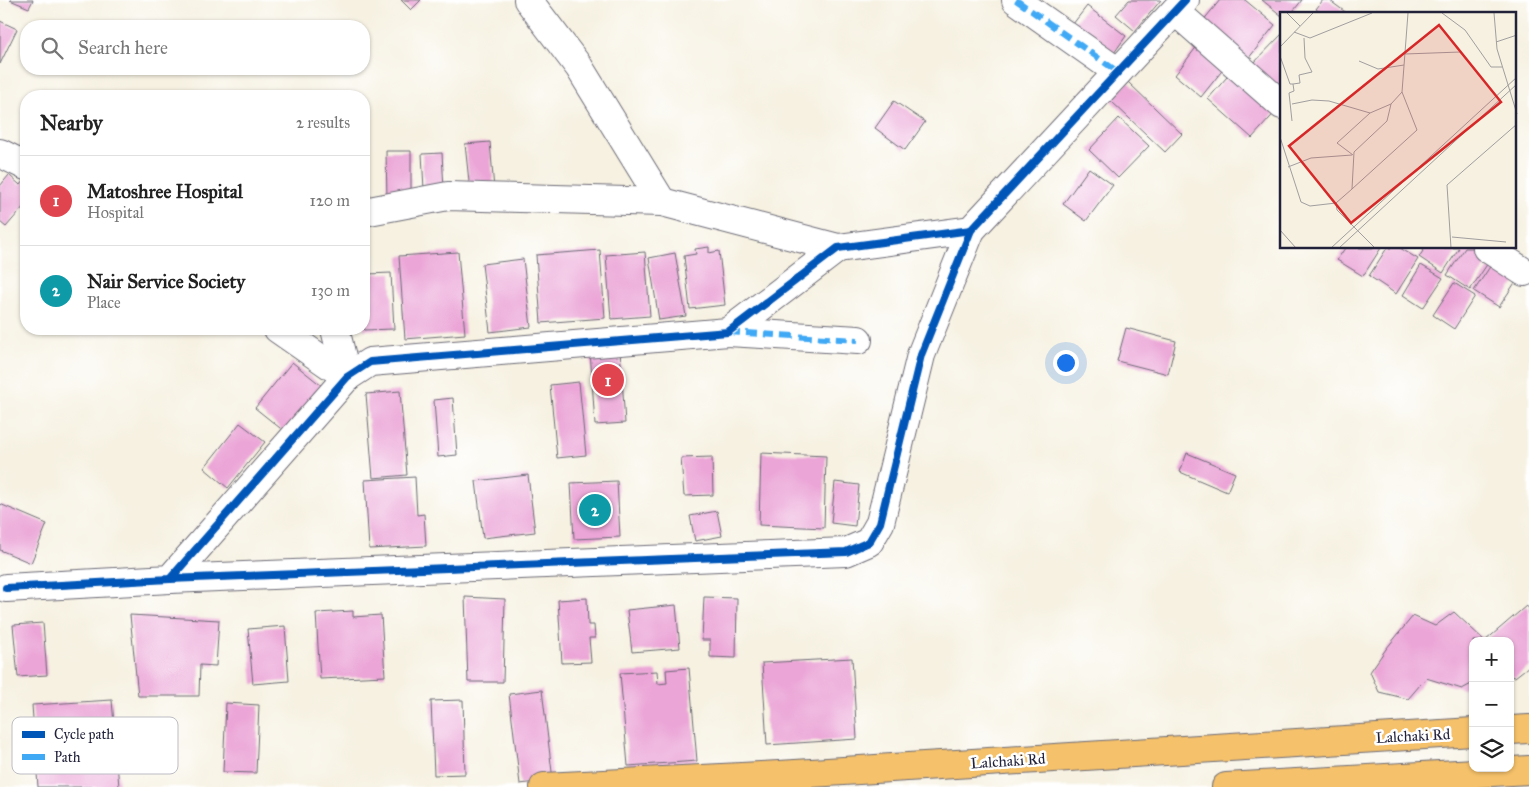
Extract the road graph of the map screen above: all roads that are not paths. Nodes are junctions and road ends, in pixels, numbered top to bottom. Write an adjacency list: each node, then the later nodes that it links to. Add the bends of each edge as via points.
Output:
1 (528, 0): 8 (street, via 579,67)
2 (1016, 0): 4 (street)
3 (1180, 5): 4 (street); 5 (street)
4 (1118, 72): 10 (street)
5 (1280, 103)
6 (0, 153): 7 (street)
7 (20, 163)
8 (662, 202): 9 (street, via 448,196); 11 (street)
9 (370, 211)
10 (971, 230): 11 (street); 19 (street, via 921,355 880,523 869,542 846,552)
11 (838, 248): 14 (street)
12 (1489, 249): 13 (street)
13 (1524, 272)
14 (728, 332): 17 (street); 18 (street, via 370,362)
15 (287, 335): 18 (street)
16 (337, 335): 18 (street)
17 (858, 340)
18 (347, 376): 19 (street)
19 (170, 579): 20 (street)
20 (2, 589)
21 (1529, 729): 22 (main road)
22 (1514, 730)
23 (1469, 732): 25 (main road, Lalchaki Rd)
24 (1529, 770): 27 (main road)
25 (779, 781): 26 (main road, Lalchaki Rd)
26 (544, 787)
27 (1226, 787)

